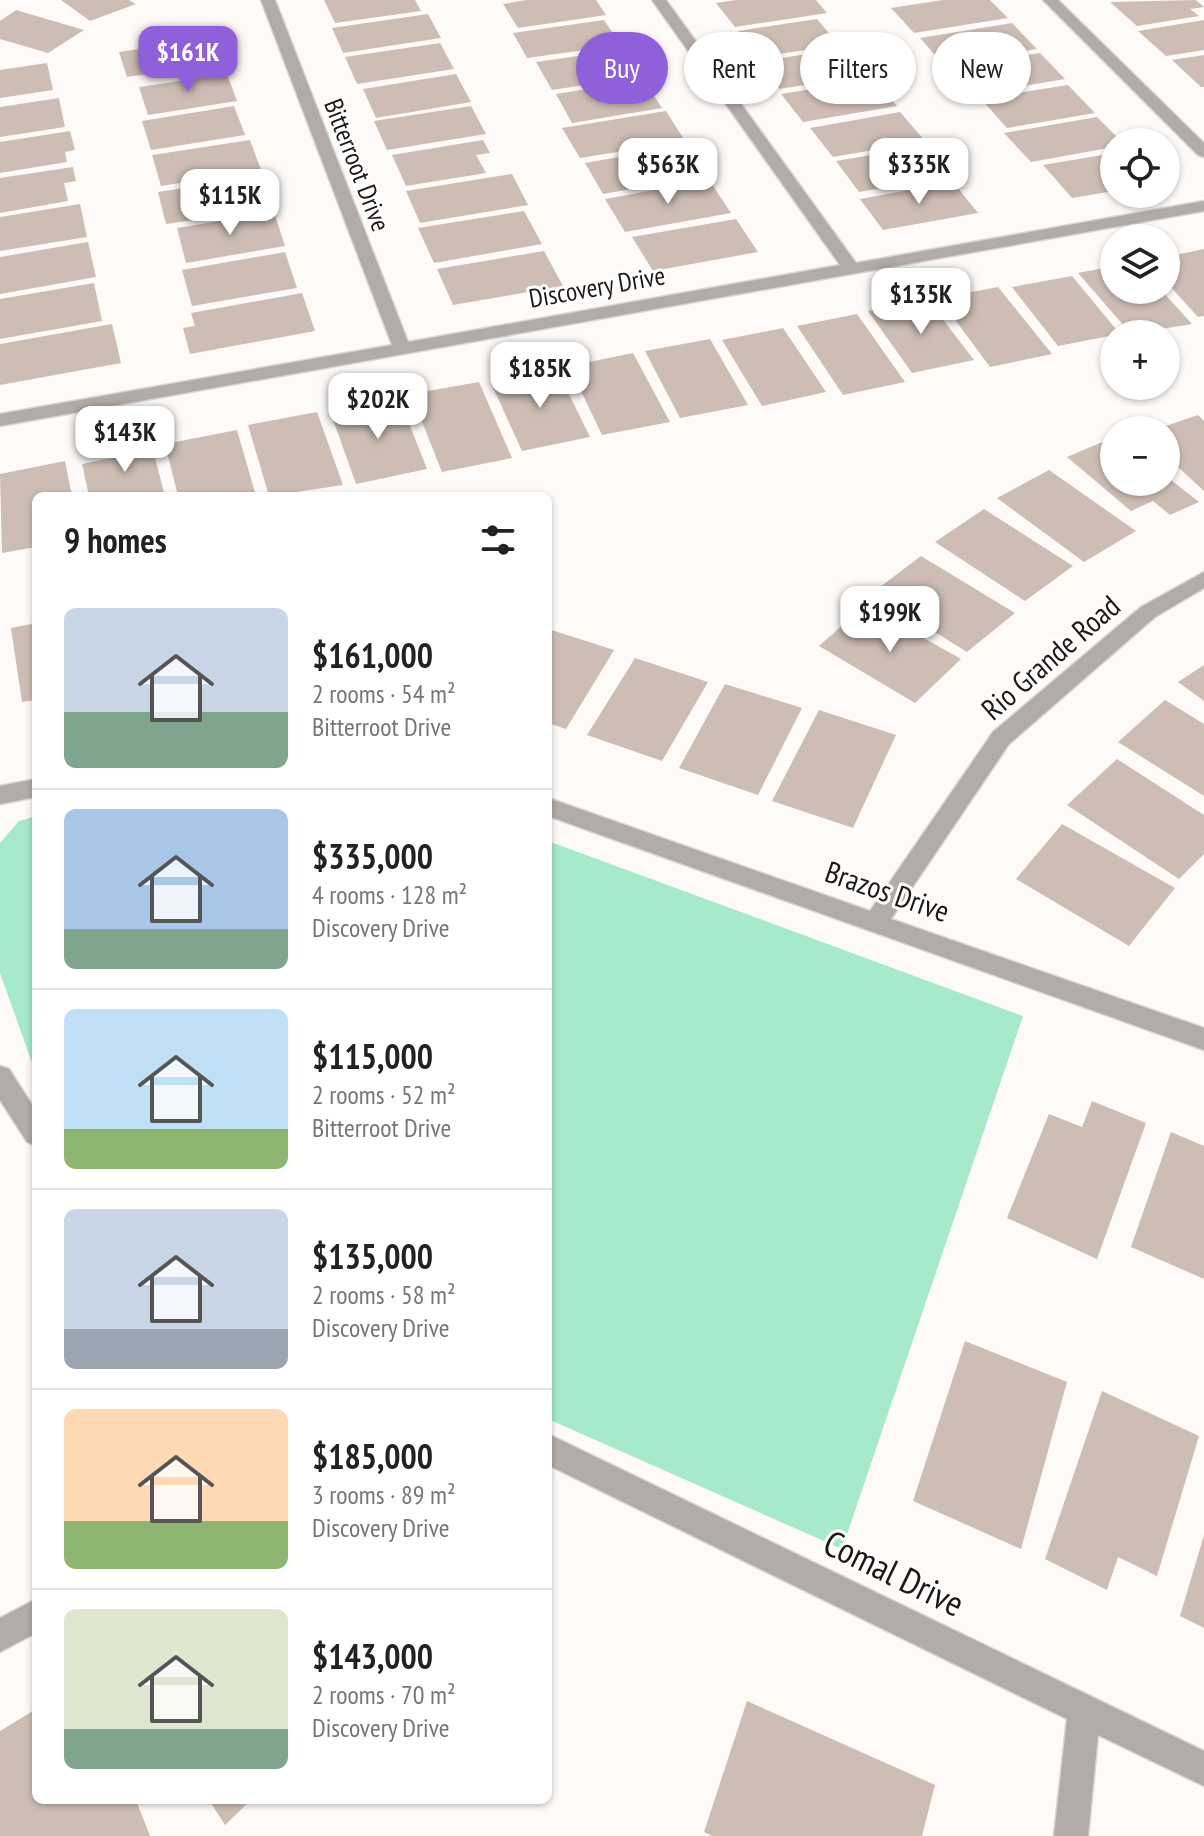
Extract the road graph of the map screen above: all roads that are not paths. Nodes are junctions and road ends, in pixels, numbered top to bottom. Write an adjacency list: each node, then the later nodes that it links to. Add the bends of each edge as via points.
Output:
1 (268, 0): 7 (street, Bitterroot Drive)
2 (659, 0): 6 (street)
3 (1050, 0): 4 (street)
4 (1204, 152)
5 (1204, 206): 6 (street, Discovery Drive)
6 (850, 267): 7 (street, Discovery Drive)
7 (402, 348): 8 (street, Discovery Drive)
8 (0, 420)
9 (1204, 579): 13 (street, Rio Grande Road, via 1148,612 1001,738)
10 (32, 789): 11 (street)
11 (0, 795)
12 (552, 808): 13 (street, Brazos Drive)
13 (876, 922): 14 (street, Brazos Drive)
14 (1204, 1039)
15 (0, 1077): 16 (street)
16 (32, 1128)
17 (552, 1451): 20 (street, Comal Drive)
18 (32, 1617): 19 (street)
19 (0, 1636)
20 (1084, 1711): 21 (street, Comal Drive); 22 (street)
21 (1204, 1769)
22 (1071, 1836)

